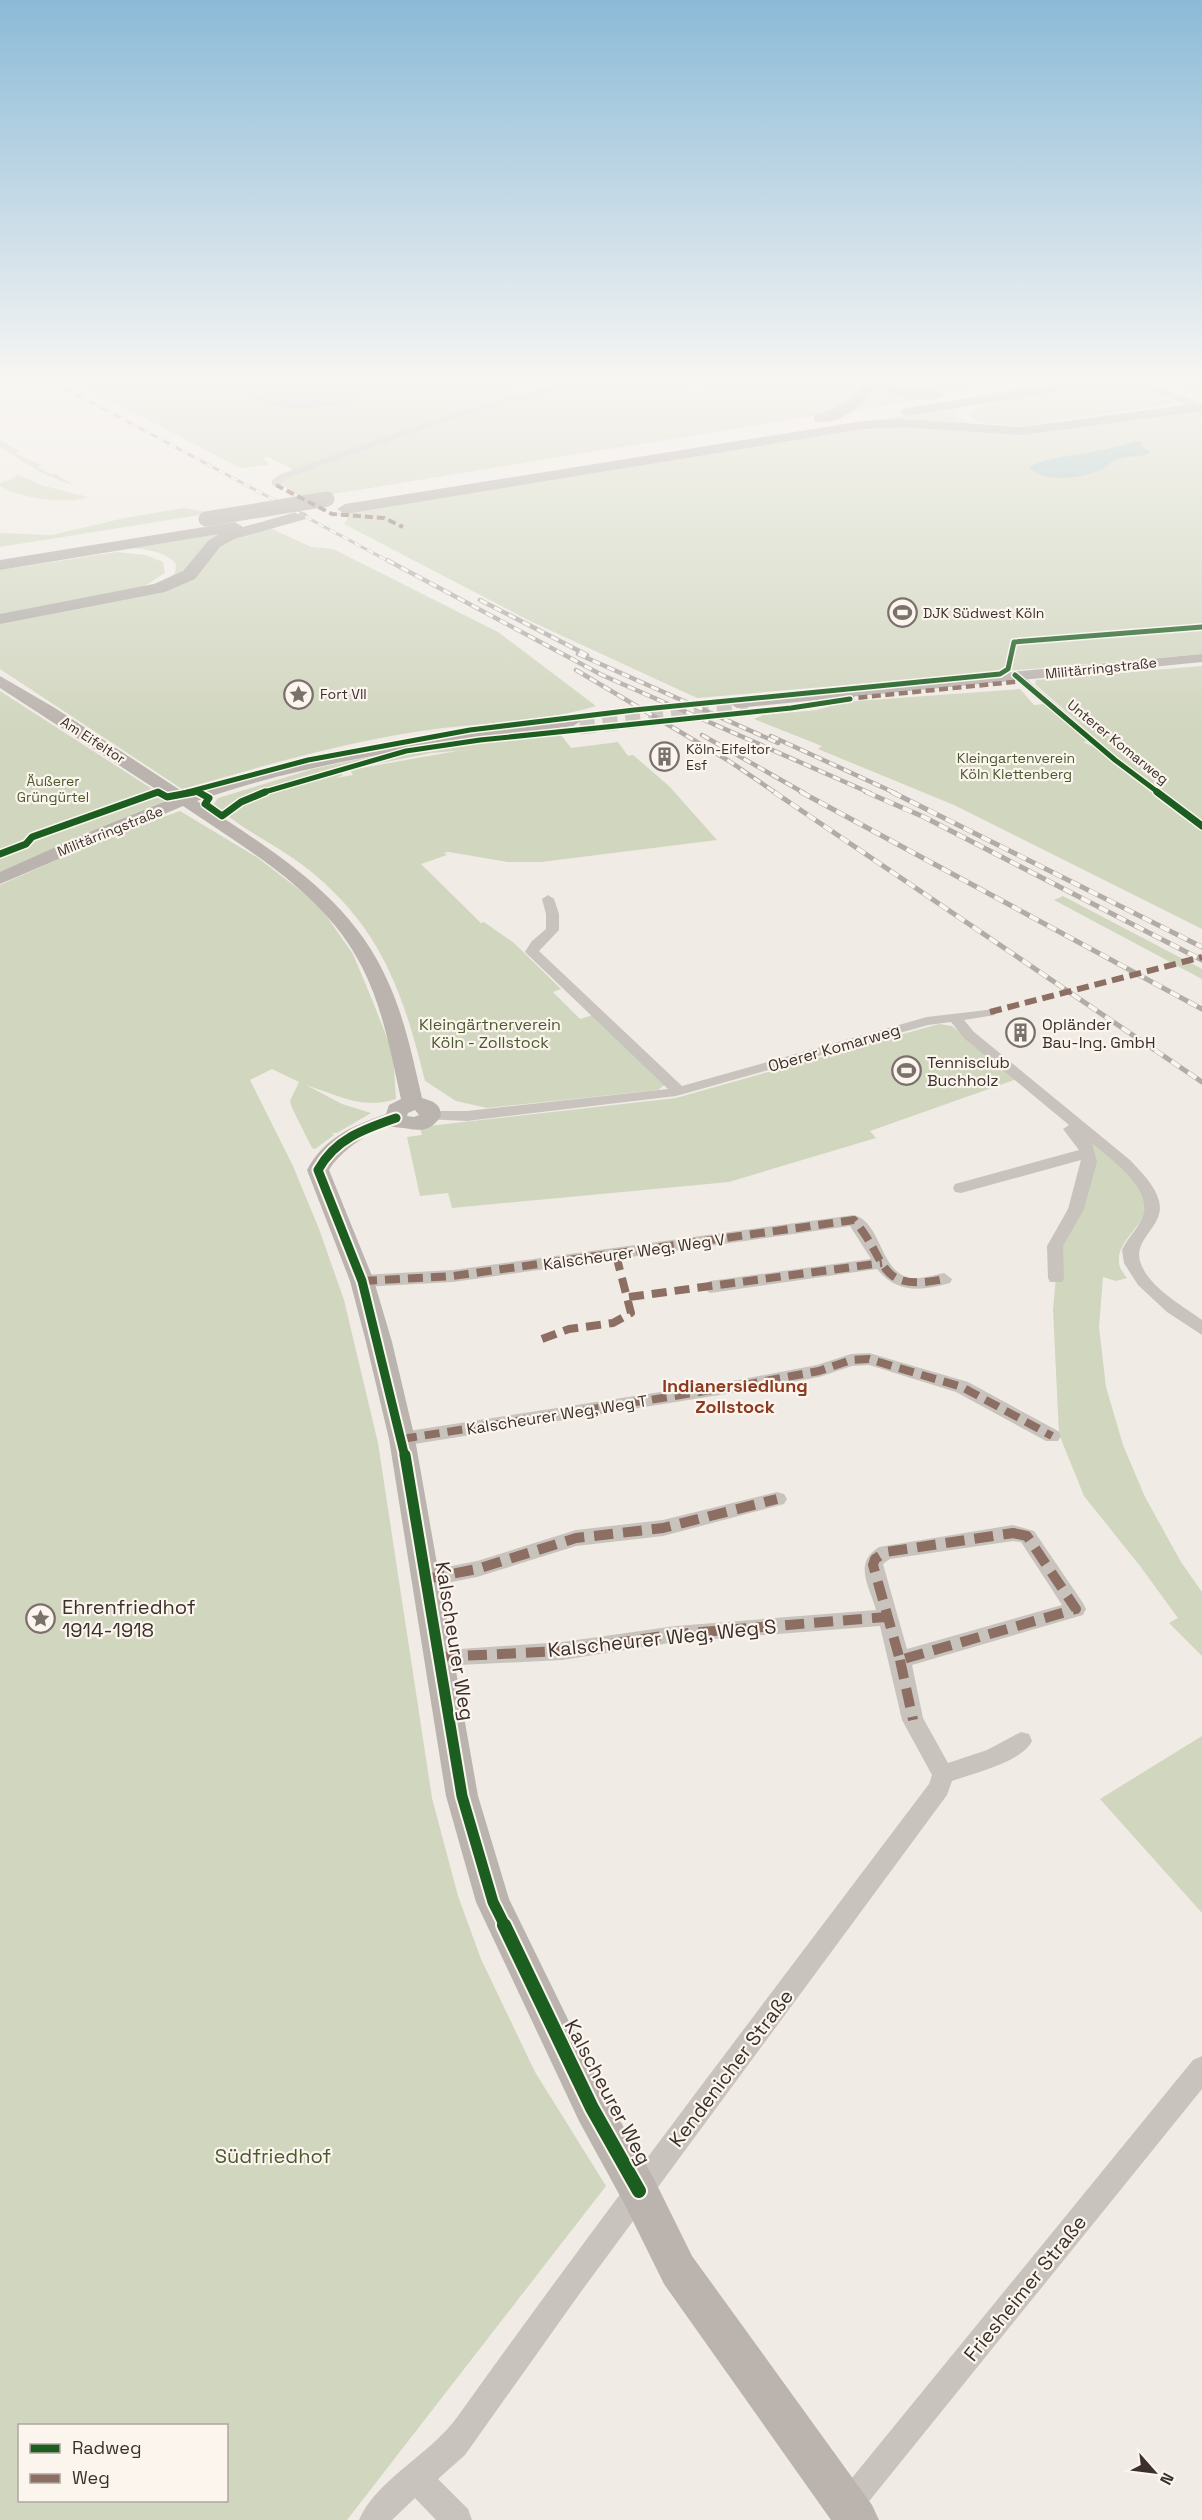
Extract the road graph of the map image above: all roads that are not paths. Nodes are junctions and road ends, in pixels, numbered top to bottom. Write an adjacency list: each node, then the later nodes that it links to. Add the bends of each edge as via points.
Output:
1 (364, 496): 4 (highway)
2 (368, 496): 4 (highway)
3 (428, 496): 5 (highway)
4 (326, 502): 6 (highway)
5 (300, 516): 6 (highway); 11 (highway, via 228,536 214,544 189,575)
6 (211, 524): 7 (highway); 8 (highway); 9 (highway)
7 (0, 552)
8 (70, 554): 10 (highway); 11 (highway, via 123,550 166,560 172,571)
9 (0, 559)
10 (0, 565)
11 (140, 592): 12 (highway)
12 (0, 619)
13 (1202, 658): 14 (street, Militärringstraße)
14 (1017, 677): 16 (street, Militärringstraße); 19 (street, Unterer Komarweg, via 1115,760)
15 (0, 681): 18 (street, Am Eifeltor)
16 (743, 706)
17 (577, 724): 18 (street, Militärringstraße, via 432,741 279,771)
18 (185, 800): 20 (street, Militärringstraße, via 82,840); 25 (street, via 294,874 350,933 372,968 389,1008)
19 (1202, 826)
20 (0, 879)
21 (548, 898): 24 (street, via 554,928 532,952)
22 (990, 1012): 23 (street, Oberer Komarweg)
23 (954, 1017): 24 (street, Oberer Komarweg, via 927,1021); 28 (street, via 969,1035)
24 (679, 1091): 26 (street, Oberer Komarweg, via 467,1116)
25 (412, 1103): 26 (street, via 427,1106); 27 (street, via 397,1110)
26 (430, 1116): 27 (street, via 414,1125)
27 (396, 1118): 34 (street, Kalscheurer Weg, via 342,1140 325,1154 318,1170)
28 (1069, 1118): 29 (street, via 1066,1122 1085,1145); 36 (street, via 1144,1183 1153,1200 1152,1217 1132,1246 1130,1260 1137,1274)
29 (1088, 1155): 30 (street); 32 (street, via 1076,1209 1055,1246)
30 (961, 1188)
31 (882, 1263): 33 (street, via 897,1280 912,1284); 34 (street, Kalscheurer Weg, Weg V, via 863,1228 854,1220 453,1276); 35 (street)
32 (1056, 1278)
33 (944, 1279)
34 (362, 1281): 38 (street, Kalscheurer Weg)
35 (710, 1287)
36 (1202, 1329)
37 (1052, 1436): 38 (street, Kalscheurer Weg, Weg T, via 962,1387 869,1359 738,1386)
38 (402, 1439): 40 (street, Kalscheurer Weg)
39 (777, 1499): 40 (street, via 663,1528 576,1538 477,1569)
40 (426, 1579): 42 (street, Kalscheurer Weg)
41 (886, 1617): 42 (street, Kalscheurer Weg, Weg S, via 676,1634 562,1651); 43 (street); 43 (street, via 873,1565 886,1552 1013,1533 1027,1536 1076,1610)
42 (439, 1658): 47 (street, Kalscheurer Weg, via 462,1796 493,1902 592,2108)
43 (900, 1660): 45 (street, via 913,1720)
44 (1021, 1741): 45 (street, via 994,1757)
45 (943, 1774): 47 (street, Kendenicher Straße, via 939,1788)
46 (1202, 2070): 49 (street, Friesheimer Straße)
47 (639, 2191): 48 (street, Kendenicher Straße, via 455,2445); 49 (street, Kalscheurer Weg, via 684,2278)
48 (417, 2479): 50 (street, Kendenicher Straße, via 386,2504); 51 (street)
49 (852, 2513)
50 (374, 2520)
51 (457, 2520)

